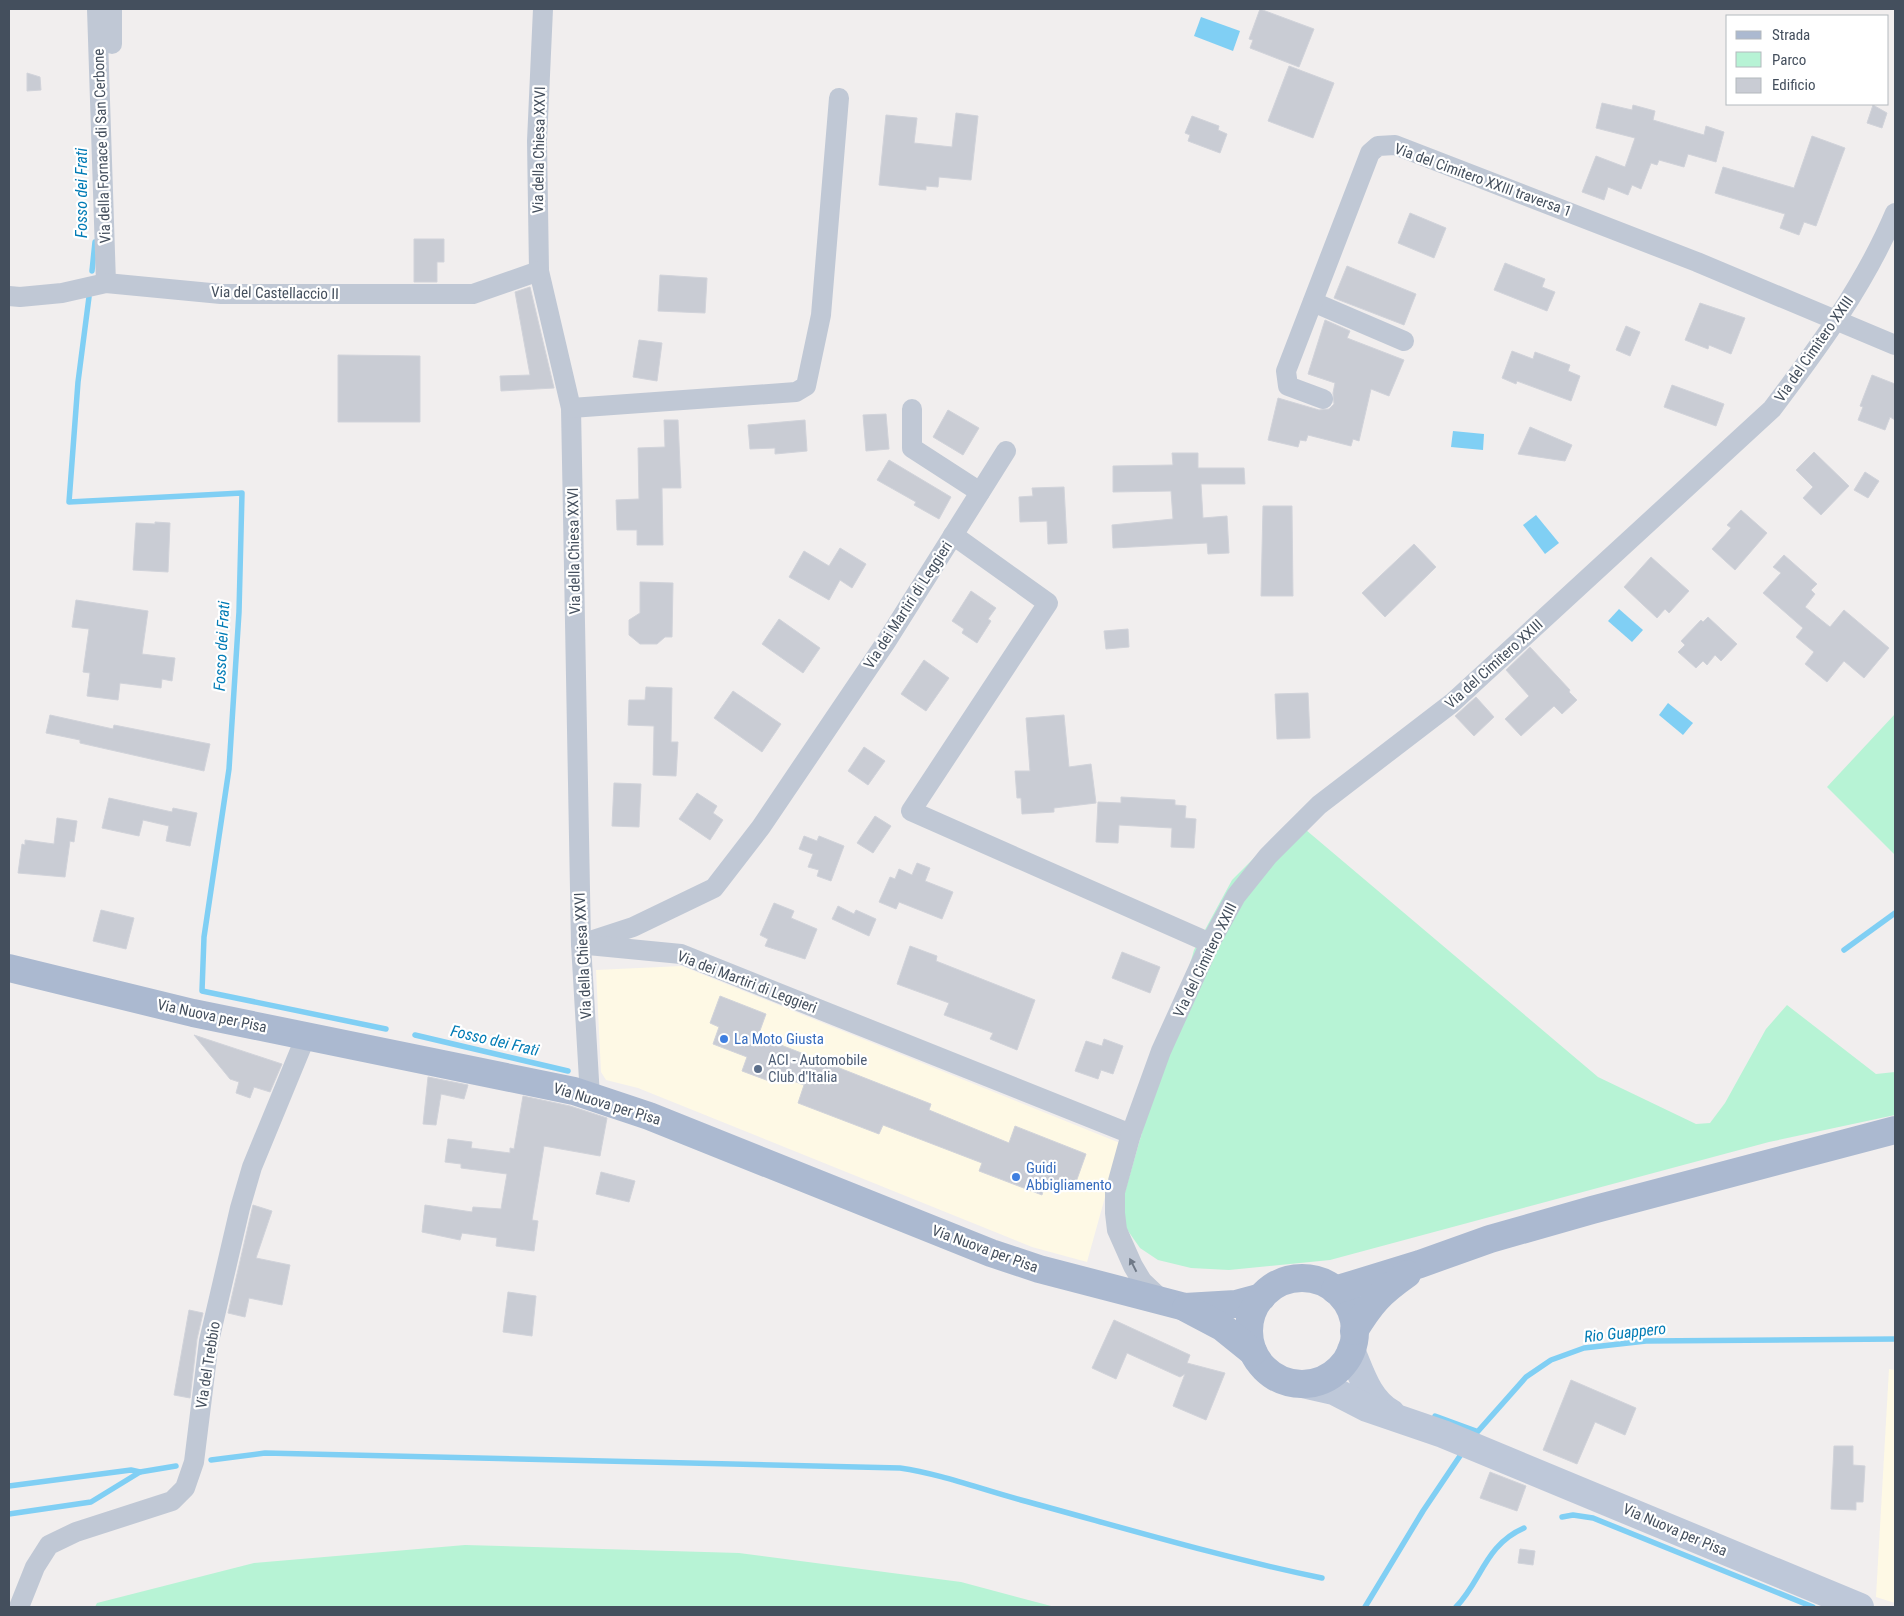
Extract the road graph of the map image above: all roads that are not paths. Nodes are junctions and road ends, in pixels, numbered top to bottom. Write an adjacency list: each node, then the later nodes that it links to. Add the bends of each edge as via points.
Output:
1 (97, 9): 5 (street, Via della Fornace di San Cerbone)
2 (112, 9): 5 (street, via 114,136)
3 (543, 9): 7 (street, Via della Chiesa XXVI, via 537,141)
4 (839, 98): 15 (street, via 821,315 806,386 796,392)
5 (105, 206): 8 (street, Via della Fornace di San Cerbone)
6 (1895, 213): 11 (street, Via del Cimitero XXIII, via 1861,282)
7 (539, 271): 8 (street, Via del Castellaccio II, via 473,294 221,294); 15 (street, Via della Chiesa XXVI)
8 (106, 283): 9 (street, Via del Castellaccio II, via 62,293)
9 (9, 296)
10 (1312, 302): 11 (street, Via del Cimitero XXIII traversa 1, via 1370,153 1378,146 1395,144 1697,262); 12 (street); 14 (street, Via del Cimitero XXIII traversa 1, via 1285,380 1288,386)
11 (1834, 321): 13 (street, Via del Cimitero XXIII traversa 1); 21 (street, Via del Cimitero XXIII, via 1807,364 1772,409 1452,704 1319,805 1268,856 1236,896)
12 (1404, 341)
13 (1895, 345)
14 (1323, 399)
15 (571, 408): 20 (street, Via della Chiesa XXVI)
16 (912, 409): 18 (street, via 912,448)
17 (1006, 450): 18 (street, Via dei Martiri di Leggieri)
18 (980, 492): 19 (street, Via dei Martiri di Leggieri)
19 (953, 535): 20 (street, Via dei Martiri di Leggieri, via 886,642 766,819 714,888 633,927); 21 (street, Via dei Martiri di Leggieri, via 1048,603 911,811)
20 (581, 944): 24 (street, Via della Chiesa XXVI); 26 (street, Via dei Martiri di Leggieri, via 681,954)
21 (1210, 944): 26 (street, Via del Cimitero XXIII, via 1161,1051)
22 (9, 968): 23 (main road, Via Nuova per Pisa, via 193,1013)
23 (306, 1036): 24 (main road, Via Nuova per Pisa); 35 (street, Via del Trebbio, via 252,1167 240,1208 209,1341 194,1462 185,1488 172,1501 49,1544 35,1567)
24 (590, 1097): 30 (main road, Via Nuova per Pisa, via 649,1116 991,1253 1039,1270)
25 (1895, 1130): 27 (main road, via 1592,1210 1490,1239)
26 (1131, 1134): 30 (street, Via del Cimitero XXIII, one-way to 26, via 1142,1281 1117,1230 1116,1192)
27 (1420, 1264): 28 (main road); 31 (main road, via 1382,1292)
28 (1335, 1290): 29 (main road, via 1315,1280 1293,1279 1277,1285); 31 (main road, via 1350,1311)
29 (1262, 1297): 30 (main road, via 1236,1304); 32 (main road, via 1250,1323)
30 (1175, 1305): 32 (main road, via 1222,1327)
31 (1353, 1341): 33 (main road, via 1345,1362 1328,1377); 34 (main road, via 1362,1377 1377,1403)
32 (1253, 1352): 33 (main road, via 1273,1375)
33 (1303, 1384): 34 (main road, via 1334,1391 1368,1408)
34 (1394, 1415): 36 (main road, Via Nuova per Pisa)
35 (19, 1607)
36 (1860, 1607)

